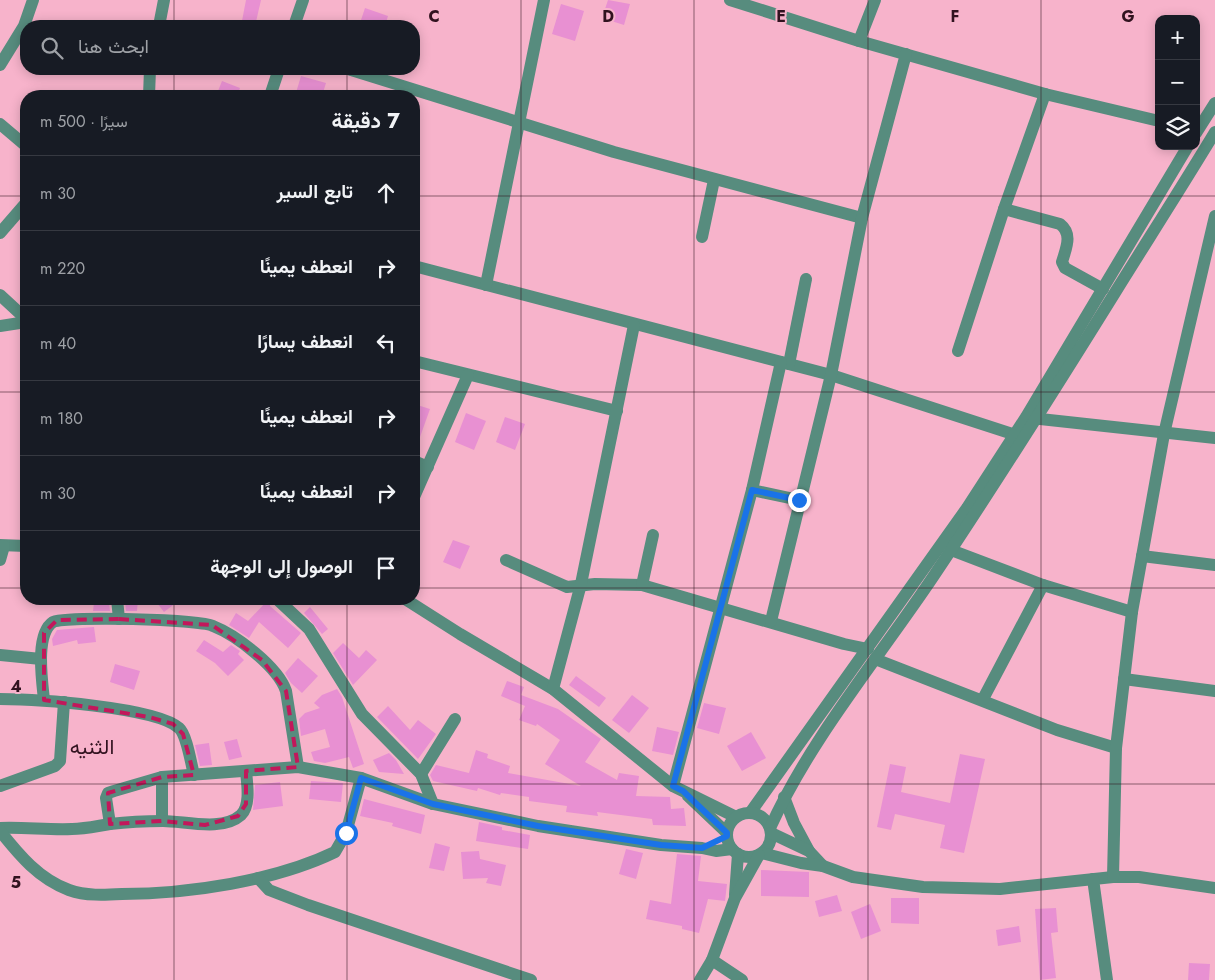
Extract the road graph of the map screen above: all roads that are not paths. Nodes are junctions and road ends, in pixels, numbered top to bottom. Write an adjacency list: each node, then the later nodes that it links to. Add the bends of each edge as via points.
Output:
1 (33, 0): 7 (street)
2 (164, 0): 8 (street)
3 (303, 0): 9 (street)
4 (544, 0): 24 (street)
5 (730, 0): 11 (street)
6 (875, 0): 11 (street)
7 (26, 20)
8 (160, 20)
9 (296, 20)
10 (20, 32): 13 (street)
11 (859, 41): 12 (street)
12 (906, 54): 20 (street); 35 (street)
13 (0, 65)
14 (150, 75): 17 (street)
15 (277, 75): 18 (street)
16 (363, 75): 19 (street)
17 (149, 90)
18 (272, 90)
19 (401, 90)
20 (1045, 94): 23 (street); 32 (street)
21 (420, 96): 24 (street)
22 (1215, 103): 26 (street)
23 (1155, 120)
24 (520, 122): 31 (street); 40 (street)
25 (0, 124): 29 (street)
26 (1200, 126)
27 (1200, 131): 28 (street)
28 (1215, 133): 53 (street)
29 (20, 141)
30 (1186, 150): 41 (street)
31 (714, 180): 35 (street); 37 (street)
32 (1004, 209): 41 (street, via 1060,224 1068,237 1062,262 1065,268); 47 (street)
33 (20, 210): 36 (street)
34 (1215, 216): 54 (street)
35 (862, 218): 51 (street)
36 (0, 233)
37 (702, 237)
38 (420, 268): 40 (street)
39 (806, 279): 49 (street)
40 (486, 285): 45 (street)
41 (1103, 289): 53 (street)
42 (0, 295): 43 (street)
43 (20, 314)
44 (20, 321): 46 (street)
45 (634, 325): 49 (street); 52 (street)
46 (0, 326)
47 (958, 351)
48 (420, 363): 50 (street)
49 (785, 363): 51 (street); 60 (street)
50 (468, 375): 52 (street); 58 (street)
51 (831, 375): 55 (street); 61 (street)
52 (617, 410): 71 (street)
53 (1031, 418): 54 (street); 55 (street)
54 (1164, 434): 56 (street); 67 (street)
55 (1020, 436): 62 (street)
56 (1215, 438)
57 (420, 463): 58 (street)
58 (428, 467): 59 (street)
59 (420, 484)
60 (752, 490): 61 (street); 77 (street)
61 (799, 500): 80 (street)
62 (972, 510): 66 (street); 81 (street)
63 (653, 535): 72 (street)
64 (2, 546): 65 (street); 68 (street)
65 (20, 546)
66 (952, 550): 73 (street); 81 (street)
67 (1142, 556): 70 (street); 78 (street)
68 (0, 560)
69 (506, 560): 71 (street, via 568,587)
70 (1215, 565)
71 (581, 584): 72 (street); 86 (street)
72 (642, 585): 77 (street)
73 (1042, 585): 78 (street); 89 (street)
74 (118, 605): 79 (street)
75 (283, 605): 96 (street, via 309,629 362,714)
76 (414, 605): 86 (street)
77 (721, 608): 80 (street); 101 (street)
78 (1132, 612): 84 (street)
79 (119, 619): 83 (street, via 53,622 44,633); 94 (street, via 210,625 244,645 277,675 284,687)
80 (771, 621): 81 (street)
81 (871, 654): 85 (street); 89 (street)
82 (0, 655): 83 (street)
83 (41, 659): 90 (street)
84 (1124, 680): 87 (street); 93 (street)
85 (847, 686): 102 (street); 104 (street)
86 (553, 689): 101 (street)
87 (1215, 691)
88 (0, 699): 90 (street)
89 (983, 699): 93 (street, via 1057,730)
90 (44, 700): 91 (street)
91 (64, 702): 97 (street, via 103,707 173,724 184,734); 100 (street, via 60,761 55,766)
92 (456, 719): 96 (street)
93 (1116, 748): 116 (street)
94 (298, 767): 95 (street); 99 (street)
95 (246, 771): 97 (street); 106 (street, via 246,804 238,816 205,825)
96 (421, 774): 103 (street)
97 (194, 775): 98 (street)
98 (162, 777): 106 (street); 107 (street, via 108,793)
99 (361, 778): 103 (street); 117 (street, via 346,833 335,852)
100 (0, 786)
101 (678, 788): 105 (street); 110 (street)
102 (784, 797): 109 (street); 113 (street)
103 (433, 804): 111 (street, via 538,826)
104 (750, 813): 105 (street); 109 (street, via 763,818)
105 (736, 817): 110 (street)
106 (162, 821): 107 (street)
107 (110, 824): 108 (street, via 71,830 29,827)
108 (0, 830): 117 (street, via 33,869 76,892 104,895 168,892)
109 (771, 831): 113 (street); 114 (street, via 768,847)
110 (727, 834): 111 (street); 112 (street)
111 (702, 848): 112 (street)
112 (735, 851): 114 (street, via 744,856); 120 (street)
113 (809, 851): 115 (street)
114 (760, 854): 115 (street); 120 (street)
115 (822, 866): 118 (street, via 853,877 948,889 1000,889)
116 (1113, 877): 118 (street); 119 (street, via 1139,877)
117 (258, 878): 122 (street, via 269,890 308,906)
118 (1093, 879): 125 (street)
119 (1215, 888)
120 (735, 898): 121 (street)
121 (712, 960): 123 (street); 124 (street)
122 (531, 980)
123 (700, 980)
124 (742, 980)
125 (1107, 980)

